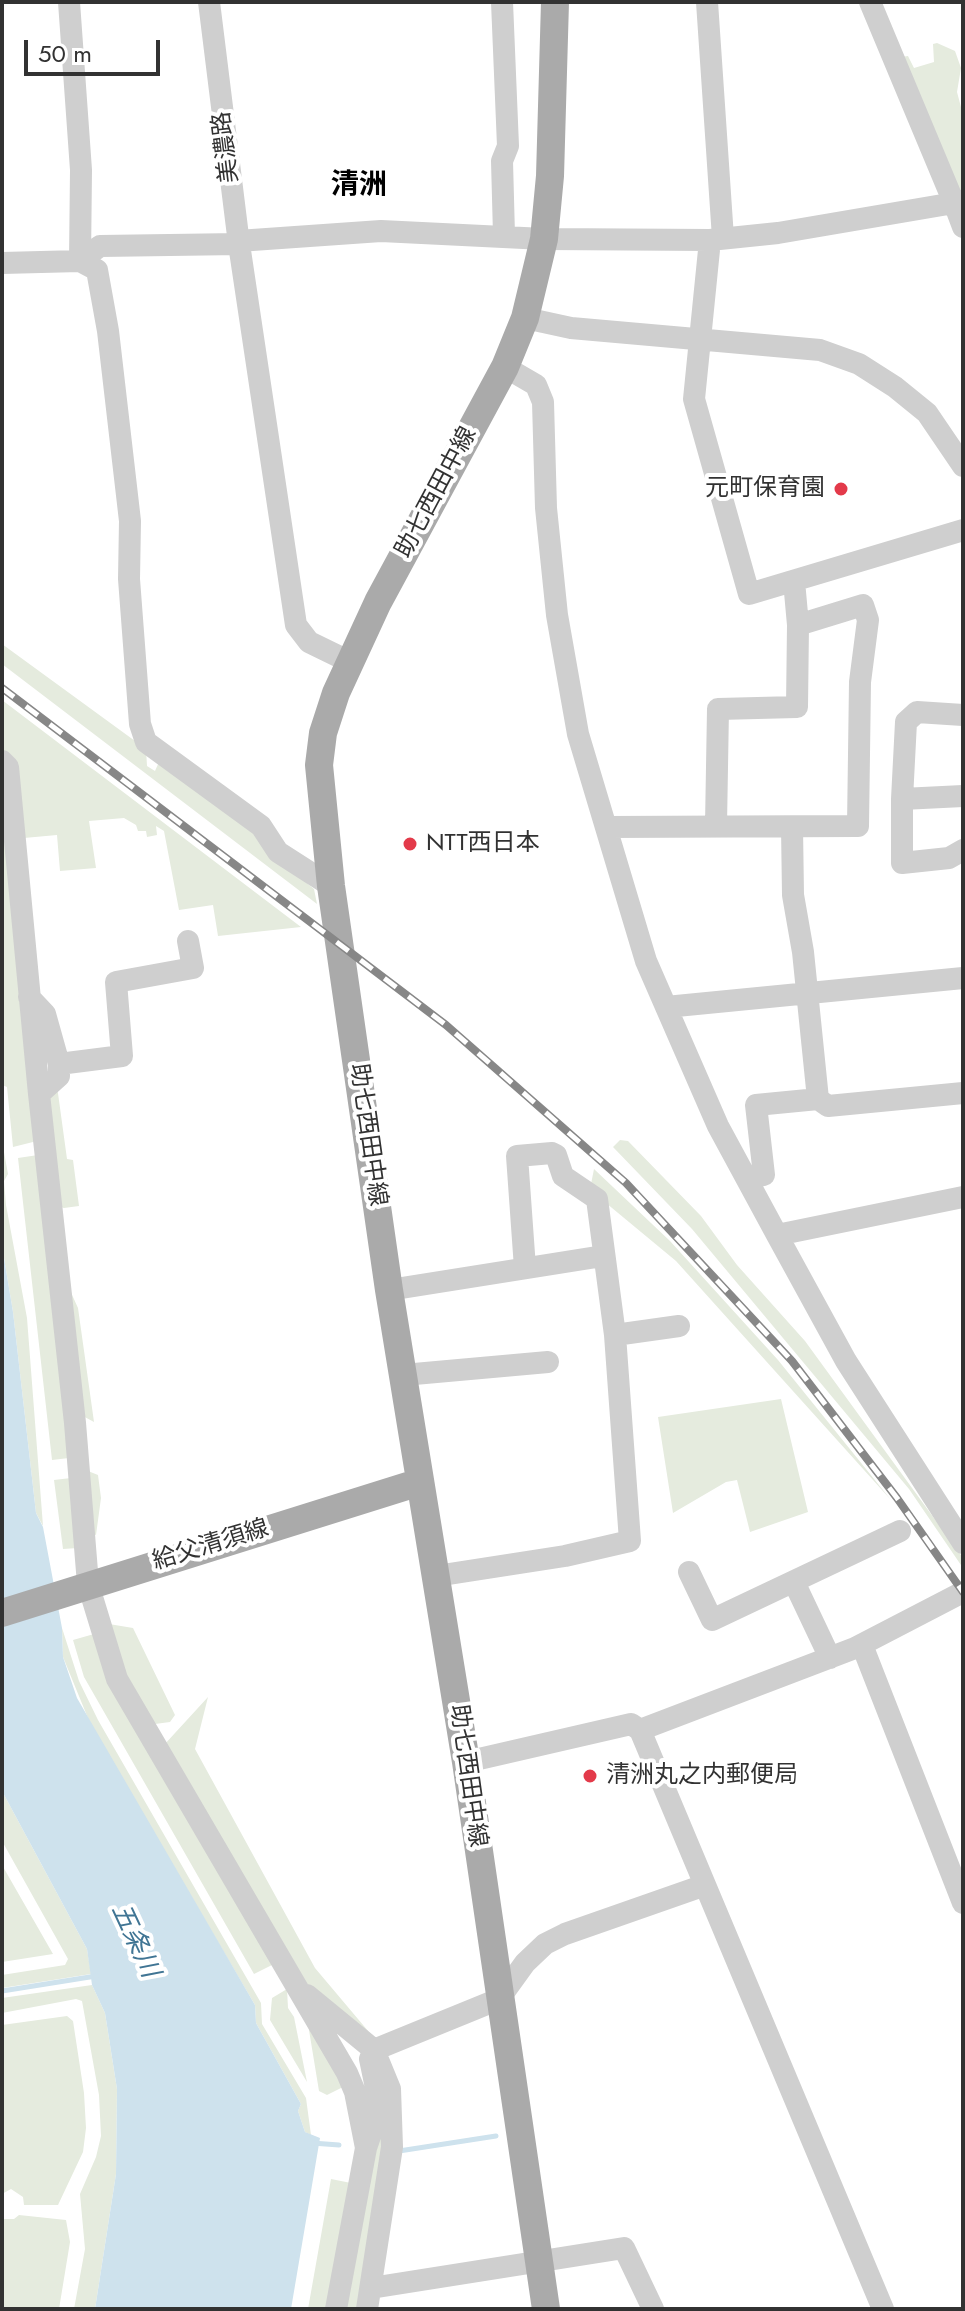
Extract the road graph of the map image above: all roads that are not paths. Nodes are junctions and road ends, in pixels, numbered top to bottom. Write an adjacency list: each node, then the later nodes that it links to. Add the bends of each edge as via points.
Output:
1 (69, 2): 13 (street, via 81,170)
2 (209, 2): 12 (street, 美濃路)
3 (502, 2): 9 (street, via 508,146 502,161)
4 (555, 2): 10 (main road, 助七西田中線)
5 (707, 2): 11 (street)
6 (870, 2): 7 (street)
7 (958, 202): 8 (street); 11 (street)
8 (963, 227)
9 (504, 235): 10 (street); 12 (street, via 381,231)
10 (544, 239): 11 (street); 15 (main road, 助七西田中線)
11 (716, 239): 16 (street)
12 (238, 243): 13 (street, via 100,246); 22 (street, 美濃路, via 296,625 309,642)
13 (80, 261): 14 (street); 31 (street, via 97,270 108,331 130,521 129,579 140,724 146,742 261,826 278,852)
14 (2, 263)
15 (525, 318): 16 (street, via 571,328); 17 (main road, 助七西田中線)
16 (700, 338): 18 (street, via 820,350 859,364 927,413); 20 (street, via 694,399 749,594)
17 (505, 367): 22 (main road, 助七西田中線); 28 (street, via 536,385 543,402 557,615 586,768)
18 (963, 466)
19 (963, 530): 20 (street)
20 (794, 581): 21 (street)
21 (798, 625): 27 (street, via 797,707 718,709); 29 (street, via 863,605 868,620 860,682 858,826)
22 (350, 662): 31 (main road, 助七西田中線, via 323,733 319,765)
23 (963, 715): 26 (street, via 917,712 906,722)
24 (2, 761): 35 (street, via 8,767)
25 (963, 796): 26 (street)
26 (902, 799): 30 (street, via 902,863 949,858)
27 (716, 825): 28 (street); 29 (street)
28 (607, 827): 36 (street, via 633,923)
29 (792, 827): 34 (street, via 793,895)
30 (963, 850)
31 (331, 886): 46 (main road, 助七西田中線)
32 (188, 941): 37 (street, via 193,968 116,982 122,1056)
33 (963, 978): 34 (street)
34 (806, 992): 36 (street); 40 (street)
35 (29, 996): 37 (street, via 45,1014); 39 (street)
36 (666, 1007): 41 (street)
37 (59, 1064): 39 (street, via 59,1076)
38 (963, 1093): 40 (street, via 828,1106)
39 (39, 1094): 57 (street, via 75,1423)
40 (818, 1099): 41 (street, via 756,1105 764,1175)
41 (747, 1178): 43 (street)
42 (963, 1197): 43 (street)
43 (777, 1235): 53 (street, via 846,1361)
44 (603, 1256): 45 (street); 45 (street, via 597,1199 563,1176 556,1155 517,1156); 48 (street)
45 (525, 1268): 46 (street)
46 (389, 1290): 50 (main road, 助七西田中線)
47 (679, 1326): 48 (street)
48 (615, 1335): 55 (street, via 630,1541)
49 (548, 1362): 50 (street)
50 (403, 1375): 51 (main road, 助七西田中線)
51 (420, 1482): 55 (main road, 助七西田中線); 57 (main road, 給父清須線)
52 (900, 1531): 56 (street)
53 (963, 1543)
54 (689, 1572): 56 (street, via 712,1620)
55 (436, 1576): 63 (main road, 助七西田中線)
56 (794, 1582): 61 (street)
57 (82, 1586): 59 (main road, 給父清須線); 66 (street, via 117,1679)
58 (963, 1592): 60 (street)
59 (2, 1613)
60 (862, 1645): 61 (street); 65 (street)
61 (830, 1658): 62 (street)
62 (640, 1730): 63 (street, via 631,1724); 64 (street)
63 (466, 1762): 67 (main road, 助七西田中線)
64 (705, 1885): 67 (street, via 545,1944); 75 (street)
65 (963, 1903)
66 (297, 1987): 68 (street); 69 (street, via 347,2073)
67 (499, 1999): 68 (street); 70 (main road, 助七西田中線)
68 (374, 2050): 69 (street, via 370,2059 380,2107); 71 (street, via 390,2089 392,2136)
69 (366, 2148): 72 (street)
70 (538, 2261): 71 (street); 73 (main road, 助七西田中線); 74 (street, via 624,2248)
71 (369, 2299)
72 (336, 2309)
73 (546, 2309)
74 (653, 2309)
75 (883, 2309)

